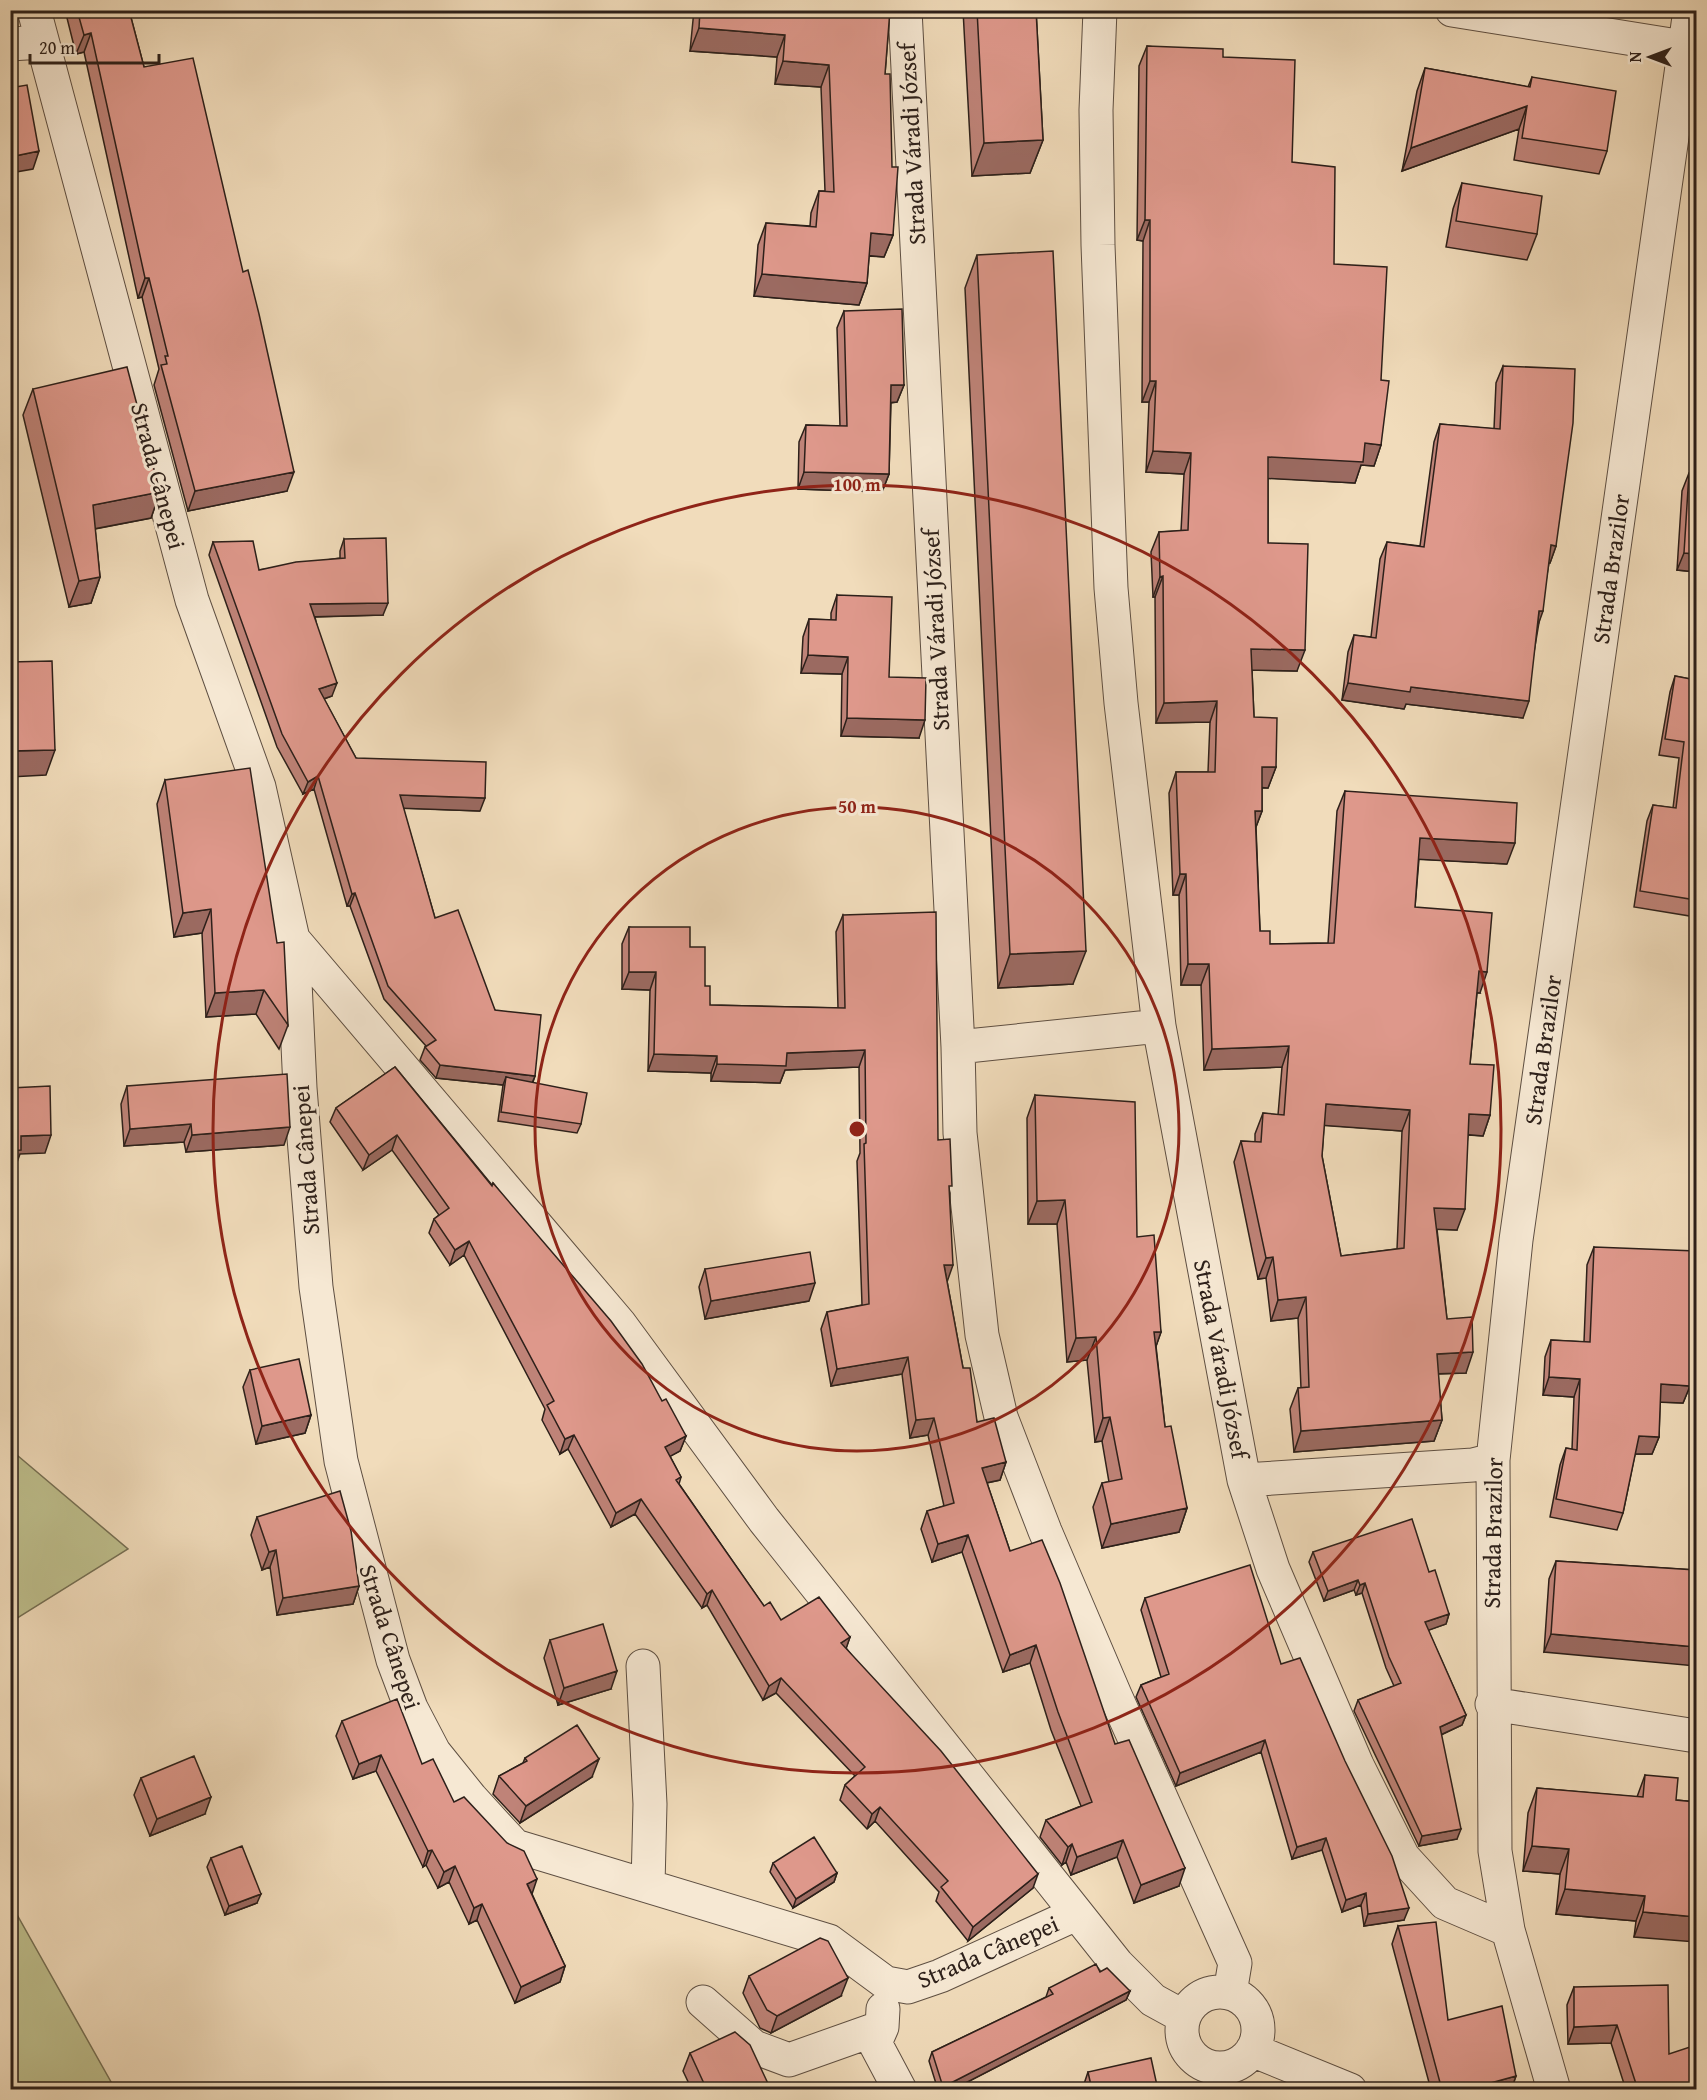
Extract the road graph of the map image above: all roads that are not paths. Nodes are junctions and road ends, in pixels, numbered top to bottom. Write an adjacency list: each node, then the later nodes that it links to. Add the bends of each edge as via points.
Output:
1 (34, 10): 6 (street, Strada Cânepei)
2 (905, 10): 10 (street, Strada Váradi József)
3 (1100, 10): 9 (street, Strada Váradi József, via 1096,110 1098,222 1111,588)
4 (1452, 10): 7 (street)
5 (1690, 10): 7 (street, Strada Brazilor)
6 (26, 43): 8 (street, Strada Cânepei, via 192,600 259,787)
7 (1690, 48): 11 (street, Strada Brazilor, via 1516,1240)
8 (292, 939): 16 (street, Strada Cânepei, via 316,1287 341,1461 393,1660 411,1708 434,1752 515,1846); 17 (street, Strada Cânepei, via 620,1324 764,1520)
9 (1159, 1026): 10 (street); 12 (street, Strada Váradi József)
10 (958, 1047): 20 (street, Strada Váradi József, via 960,1133 982,1335 1001,1417 1115,1695 1235,1963)
11 (1493, 1460): 12 (street, Strada Váradi József, via 1473,1465); 14 (street, Strada Brazilor)
12 (1244, 1480): 18 (street, via 1273,1569 1358,1765 1403,1857 1445,1903)
13 (643, 1666): 16 (street, via 650,1804)
14 (1492, 1704): 15 (street); 18 (street, Strada Brazilor, via 1495,1851)
15 (1696, 1736)
16 (648, 1885): 19 (street, Strada Cânepei, via 829,1941)
17 (1076, 1914): 19 (street, Strada Cânepei, via 940,1976 908,1987); 22 (street, Strada Cânepei, via 1153,2000)
18 (1508, 1930): 28 (street, Strada Brazilor)
19 (886, 1983): 23 (street)
20 (1230, 1993): 22 (street, via 1202,1996); 24 (street, via 1252,2010 1257,2037)
21 (703, 2002): 23 (street, via 754,2047 789,2060)
22 (1184, 2017): 25 (street, via 1184,2044)
23 (882, 2027): 26 (street, via 875,2043)
24 (1252, 2050): 25 (street); 27 (street)
25 (1217, 2079)
26 (900, 2090)
27 (1350, 2090)
28 (1554, 2090)

